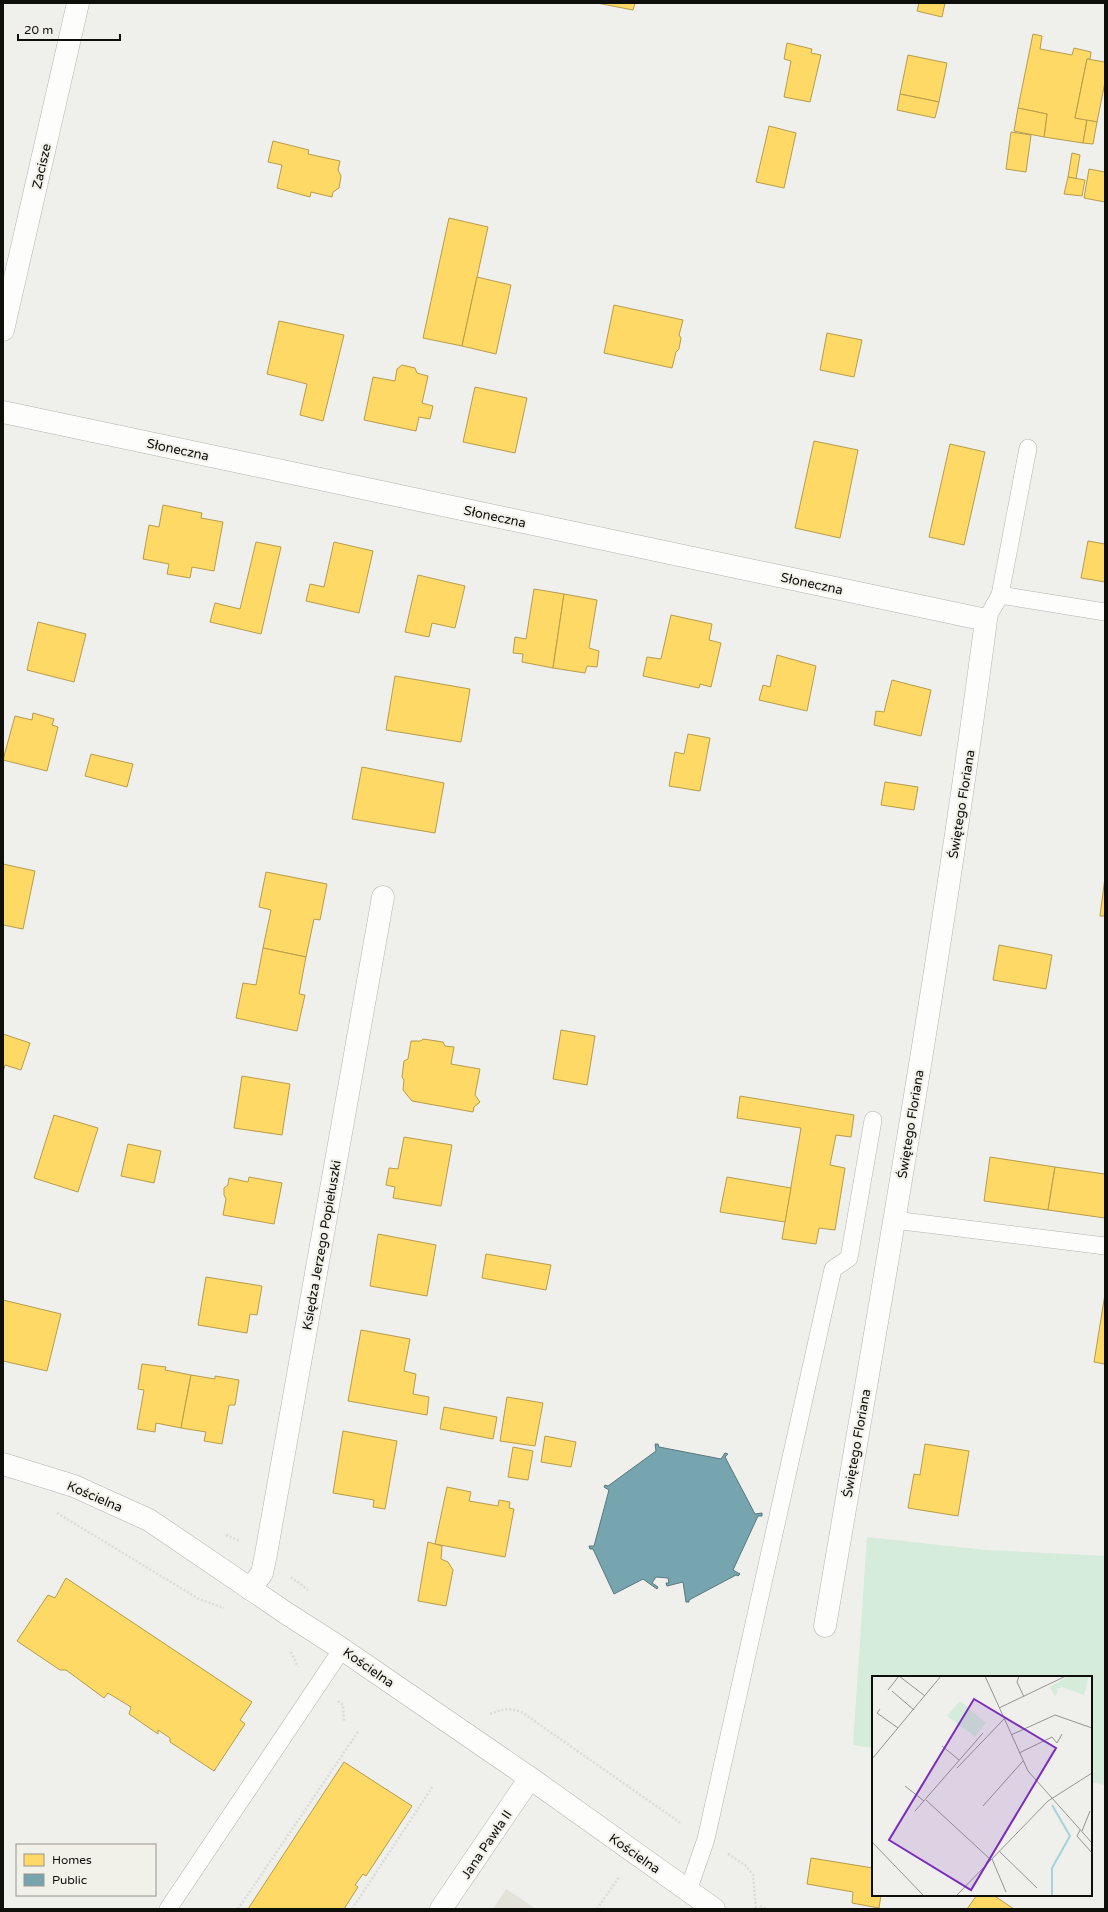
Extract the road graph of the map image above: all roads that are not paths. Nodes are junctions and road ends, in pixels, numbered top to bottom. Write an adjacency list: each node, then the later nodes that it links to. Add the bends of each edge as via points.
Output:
1 (78, 3): 2 (street, Zacisze)
2 (3, 330)
3 (3, 412): 7 (street, Słoneczna)
4 (1028, 448): 5 (lane)
5 (1000, 595): 6 (lane); 7 (lane)
6 (1105, 612)
7 (986, 620): 10 (street, Świętego Floriana, via 968,756)
8 (383, 897): 13 (street, Księdza Jerzego Popiełuszki, via 266,1554 262,1573)
9 (873, 1120): 17 (lane, via 849,1258 832,1269 706,1839)
10 (894, 1220): 11 (lane); 14 (street, Świętego Floriana)
11 (1105, 1246)
12 (3, 1464): 13 (street, Kościelna, via 74,1486 149,1520)
13 (250, 1589): 15 (street, Kościelna)
14 (825, 1626)
15 (342, 1649): 16 (street, Kościelna); 18 (lane)
16 (530, 1778): 17 (street, Kościelna); 19 (street, Jana Pawła II)
17 (688, 1891): 20 (street, Kościelna)
18 (168, 1909)
19 (441, 1909)
20 (714, 1909)

